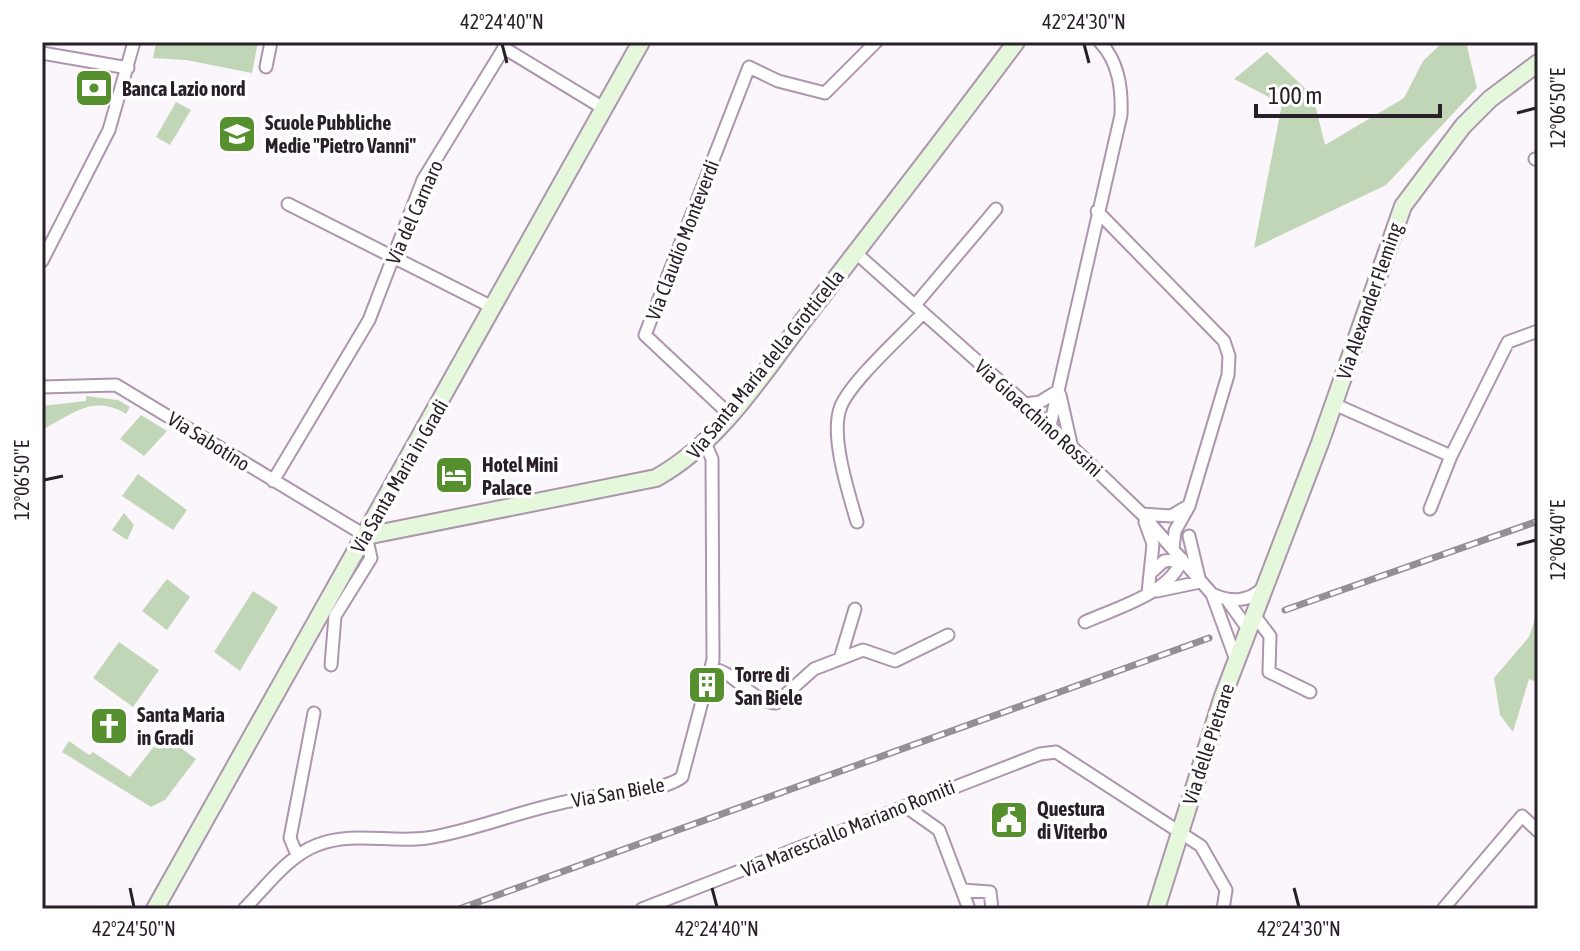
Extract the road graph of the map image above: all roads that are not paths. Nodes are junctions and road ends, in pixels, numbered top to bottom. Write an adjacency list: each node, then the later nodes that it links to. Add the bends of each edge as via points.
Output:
1 (134, 42): 10 (street)
2 (271, 42): 9 (street)
3 (641, 42): 11 (main road, Via Santa Maria in Gradi)
4 (876, 42): 25 (street, Via Claudio Monteverdi, via 825,93 749,67 645,335)
5 (1016, 42): 15 (main road, Via Santa Maria della Grotticella)
6 (1100, 42): 14 (street, via 1122,88 1121,115)
7 (42, 53): 10 (street)
8 (1538, 63): 24 (main road, Via Alexander Fleming, via 1463,126 1403,206)
9 (266, 67)
10 (128, 68): 17 (street, via 109,130)
11 (603, 108): 16 (street, Via del Carnaro, via 504,48 423,180); 18 (main road, Via Santa Maria in Gradi)
12 (288, 204): 16 (street)
13 (996, 209): 19 (street)
14 (1097, 211): 22 (street); 32 (street, via 1224,341 1229,356)
15 (856, 253): 19 (street, Via Gioacchino Rossini); 25 (main road, Via Santa Maria della Grotticella)
16 (392, 257): 18 (street); 31 (street, Via del Carnaro, via 369,320)
17 (42, 261)
18 (494, 308): 36 (main road, Via Santa Maria in Gradi)
19 (919, 309): 23 (street, Via Gioacchino Rossini); 35 (street, via 840,407 839,457)
20 (1538, 331): 30 (street, via 1508,342)
21 (42, 387): 31 (street, Via Sabotino, via 116,385)
22 (1059, 391): 23 (street); 26 (street); 27 (street)
23 (1026, 404): 27 (street, Via Gioacchino Rossini)
24 (1334, 404): 30 (street); 42 (main road, Via Alexander Fleming)
25 (729, 414): 28 (main road, Via Santa Maria della Grotticella)
26 (1063, 419): 27 (street); 29 (street)
27 (1050, 426): 29 (street, Via Gioacchino Rossini)
28 (705, 443): 36 (main road, Via Santa Maria della Grotticella, via 656,478); 54 (street, Via San Biele, via 712,459)
29 (1072, 447): 34 (street, Via Gioacchino Rossini)
30 (1451, 456): 33 (street)
31 (273, 481): 36 (street, Via Sabotino)
32 (1189, 506): 34 (street, via 1171,516); 37 (street); 38 (street, via 1175,531)
33 (1430, 509)
34 (1142, 514): 38 (street, Via Gioacchino Rossini); 40 (street, via 1153,544)
35 (857, 522)
36 (366, 536): 53 (street, via 371,558 335,616); 62 (main road, Via Santa Maria in Gradi)
37 (1189, 536): 38 (street); 41 (street)
38 (1173, 549): 39 (street, Via Gioacchino Rossini)
39 (1182, 559): 40 (street, via 1164,561); 41 (street, Via Gioacchino Rossini); 43 (street, via 1177,574)
40 (1153, 571): 43 (street)
41 (1200, 582): 43 (street); 44 (street, Via Gioacchino Rossini)
42 (1267, 584): 45 (street, via 1253,597); 49 (main road, Via delle Pietrare)
43 (1148, 593): 48 (street)
44 (1212, 594): 45 (street); 47 (street)
45 (1228, 601): 49 (street)
46 (855, 609): 51 (street)
47 (1221, 612): 49 (street); 52 (street)
48 (1085, 622)
49 (1251, 622): 52 (main road, Via delle Pietrare); 55 (street, via 1270,636 1269,672)
50 (948, 635): 51 (street, via 895,661 863,650)
51 (840, 659): 54 (street, via 814,669 776,703 762,702 727,671)
52 (1236, 660): 58 (main road, Via delle Pietrare)
53 (331, 665)
54 (711, 668): 60 (street, Via San Biele, via 682,777 676,782 538,805 426,838 344,838)
55 (1310, 692)
56 (314, 713): 60 (street, via 290,838)
57 (905, 806): 58 (street, Via Maresciallo Mariano Romiti, via 1056,752); 61 (street, via 939,830); 64 (street, Via Maresciallo Mariano Romiti)
58 (1181, 829): 67 (main road, Via delle Pietrare); 68 (street, via 1201,846 1226,890)
59 (1538, 831): 69 (street, via 1522,816)
60 (297, 855): 63 (street, Via San Biele)
61 (963, 890): 65 (street); 66 (street, via 990,892)
62 (155, 909)
63 (244, 909)
64 (642, 909)
65 (969, 909)
66 (992, 909)
67 (1156, 909)
68 (1223, 909)
69 (1443, 909)

